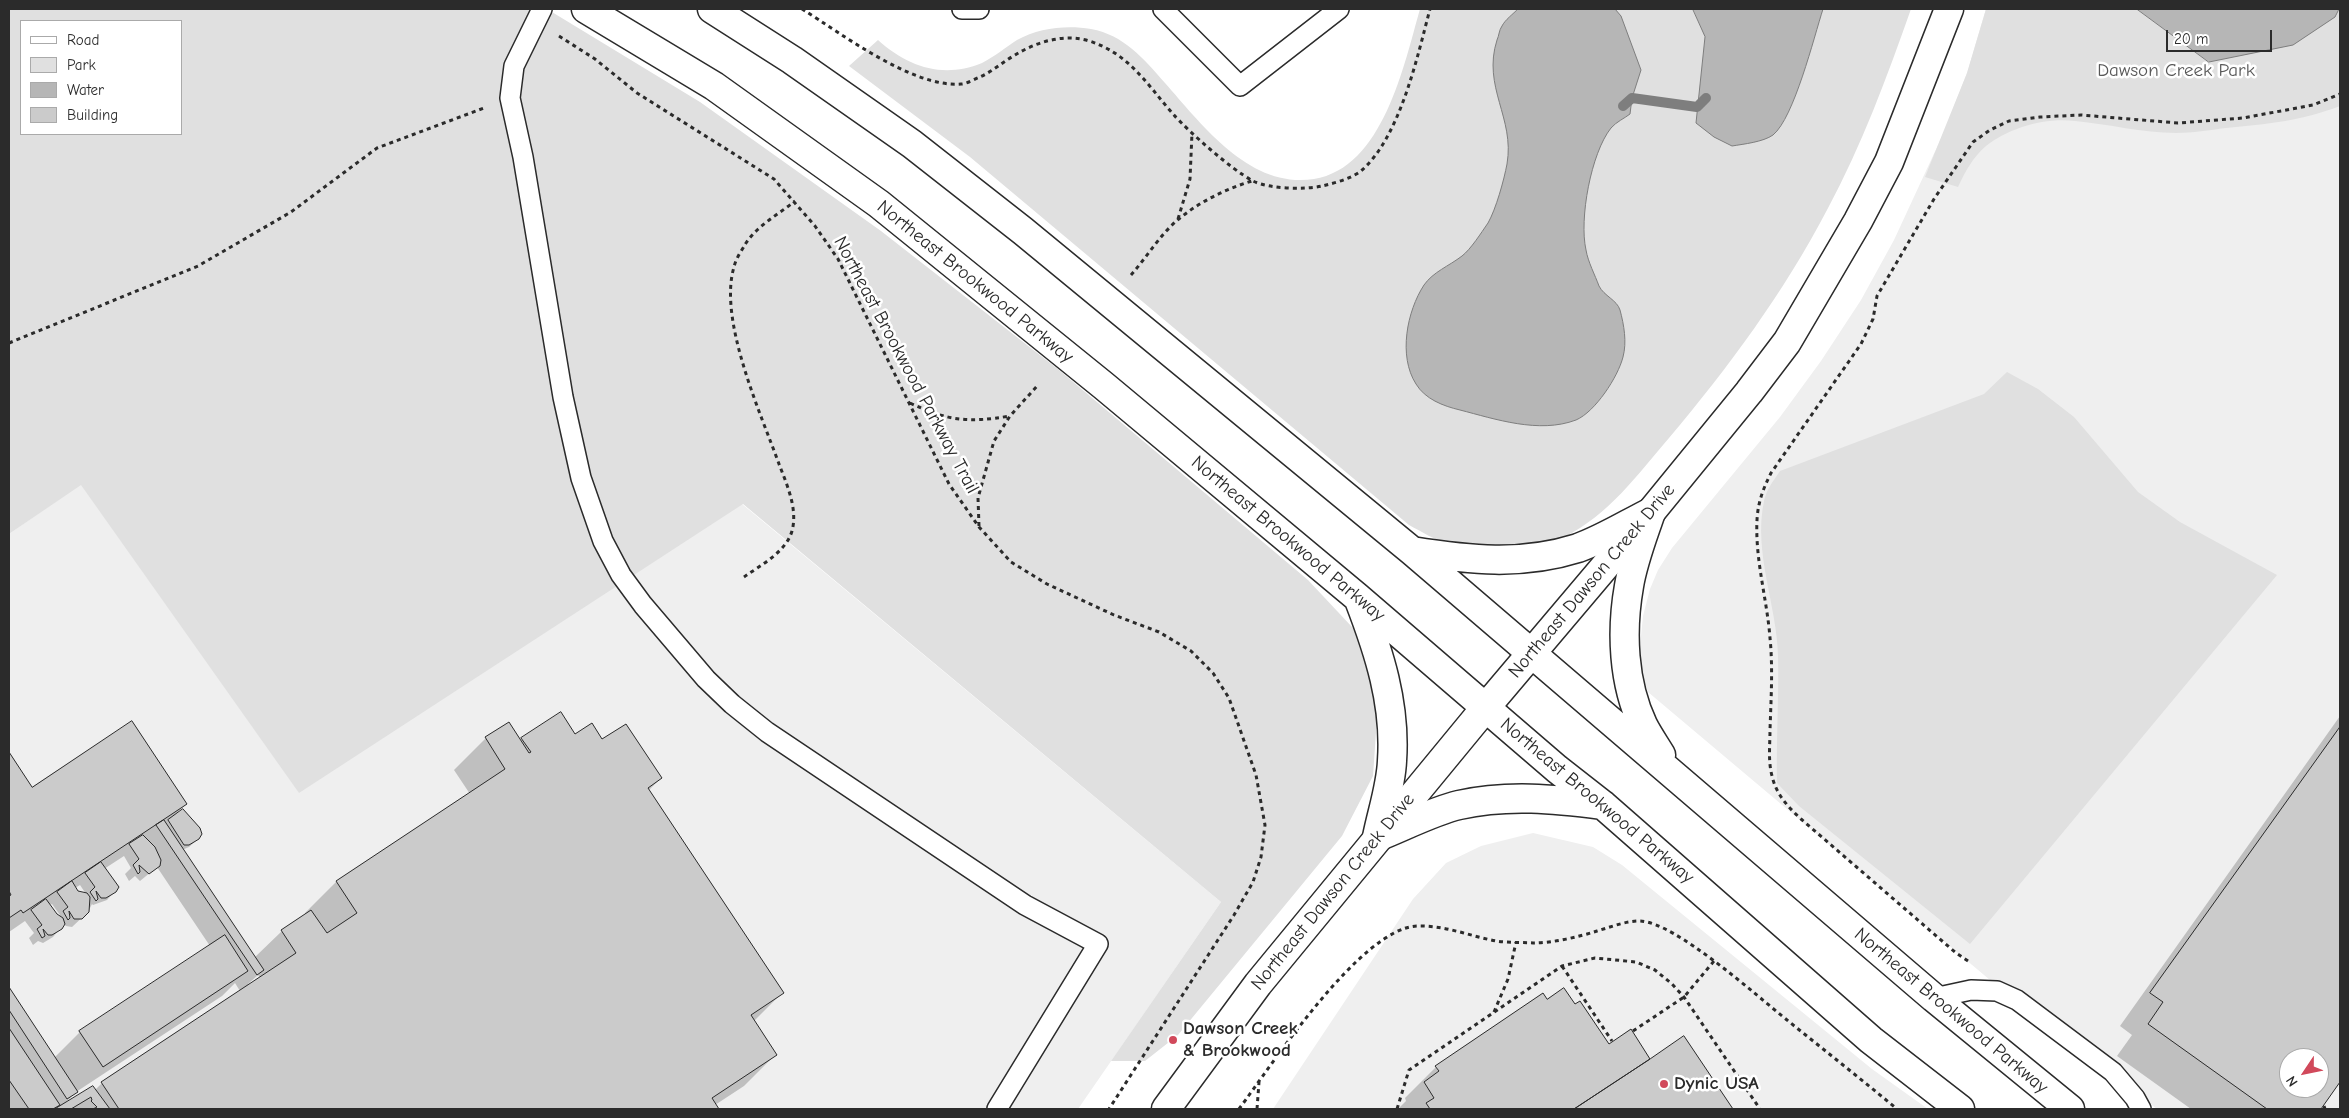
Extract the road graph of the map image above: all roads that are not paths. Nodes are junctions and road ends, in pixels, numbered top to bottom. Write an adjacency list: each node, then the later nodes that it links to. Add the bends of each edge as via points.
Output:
1 (542, 9): 18 (lane, via 514,66 510,98 523,157 563,397 581,478 603,541 621,575 706,679 767,732 1025,906 1098,944)
2 (586, 9): 11 (main road, Northeast Brookwood Parkway, via 714,86 879,204)
3 (712, 9): 10 (main road, Northeast Brookwood Parkway, via 912,144 1046,249)
4 (962, 9): 5 (lane)
5 (979, 9)
6 (1163, 9): 7 (lane, via 1240,86)
7 (1339, 9)
8 (1949, 9): 9 (main road, Northeast Dawson Creek Drive, via 1889,162 1815,296 1766,371)
9 (1651, 512): 10 (main road, via 1580,547 1551,554 1507,561); 12 (main road, Northeast Dawson Creek Drive); 14 (main road, via 1629,584 1624,617 1626,665 1643,726)
10 (1412, 552): 12 (main road, Northeast Brookwood Parkway)
11 (1357, 597): 13 (main road, Northeast Brookwood Parkway); 16 (main road, via 1382,663 1392,729 1392,762)
12 (1531, 654): 13 (main road, Northeast Dawson Creek Drive); 14 (main road, Northeast Brookwood Parkway)
13 (1486, 707): 15 (main road, Northeast Brookwood Parkway); 16 (main road, Northeast Dawson Creek Drive)
14 (1674, 775): 17 (main road, Northeast Brookwood Parkway)
15 (1603, 805): 16 (main road, via 1549,798 1506,798 1458,806); 20 (main road, Northeast Brookwood Parkway, via 1871,1040)
16 (1377, 837): 19 (main road, Northeast Dawson Creek Drive, via 1258,984)
17 (1934, 998): 21 (main road, Northeast Brookwood Parkway); 22 (lane, via 1971,990 1997,991 2018,1000 2113,1072)
18 (997, 1109)
19 (1166, 1109)
20 (1960, 1109)
21 (2070, 1109)
22 (2141, 1109)

